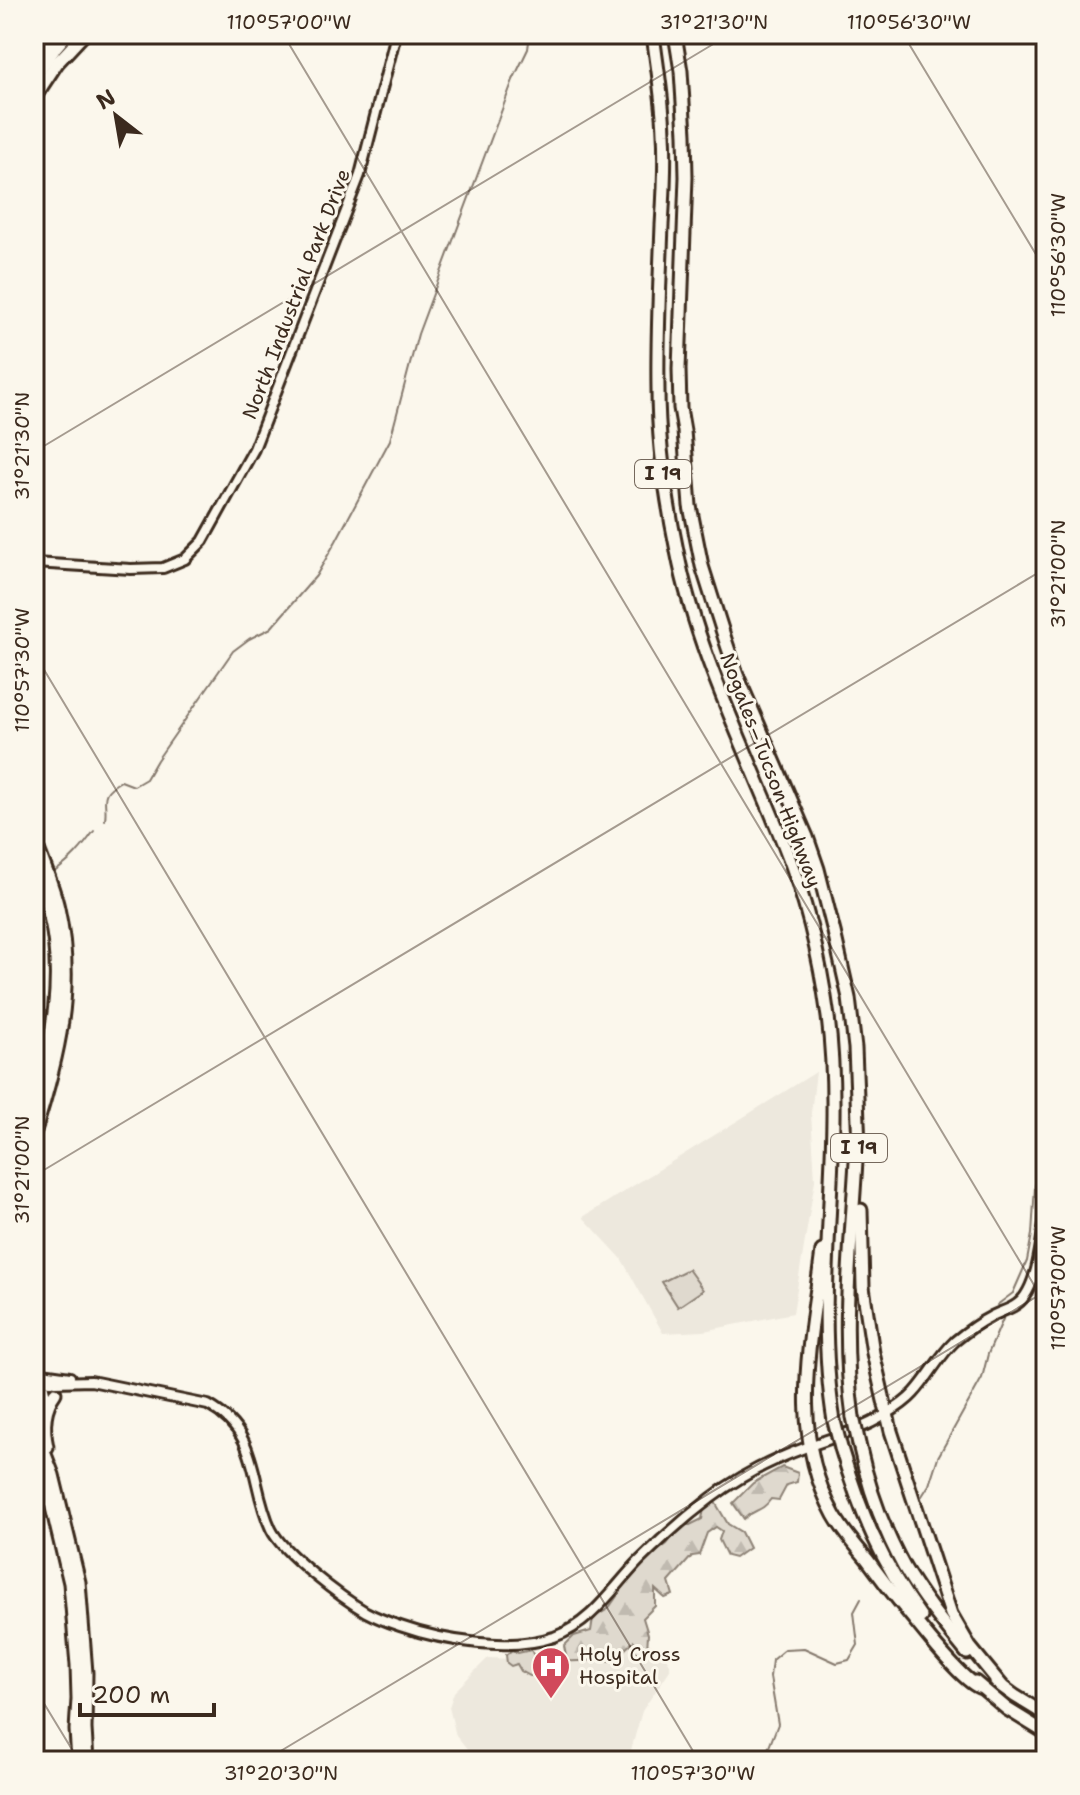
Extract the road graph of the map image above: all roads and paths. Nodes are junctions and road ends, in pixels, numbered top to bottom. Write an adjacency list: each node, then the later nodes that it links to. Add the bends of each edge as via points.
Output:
1 (56, 34): 8 (highway)
2 (67, 34): 9 (highway)
3 (76, 34): 10 (highway)
4 (84, 34): 10 (highway)
5 (396, 34): 11 (street, North Industrial Park Drive, via 360,175 260,435 203,541 175,564 149,569)
6 (651, 34): 18 (highway, Nogales–Tucson Highway / I 19, via 664,133 658,389 669,512 703,645 785,847 813,938 833,1065)
7 (675, 34): 17 (highway, Nogales–Tucson Highway / I 19, via 686,177 680,408 690,506 702,566 737,675 818,869 851,1011)
8 (34, 64)
9 (34, 78)
10 (34, 97)
11 (34, 563)
12 (34, 838): 13 (highway)
13 (36, 856): 14 (highway); 14 (highway, via 48,879)
14 (51, 901): 15 (highway, via 56,1001); 16 (highway, via 65,952 65,1000 59,1044)
15 (34, 1101)
16 (35, 1123)
17 (859, 1146): 24 (highway, via 863,1287); 28 (highway, Nogales–Tucson Highway / I 19, bridge, via 848,1326 850,1394 867,1477 905,1569 968,1655)
18 (832, 1165): 25 (highway, via 805,1409); 29 (highway, Nogales–Tucson Highway / I 19, bridge, via 827,1331 829,1389 841,1448 887,1566)
19 (1046, 1208): 24 (street, via 1026,1296 953,1343 913,1394)
20 (36, 1374): 21 (street, via 56,1382); 23 (highway, via 44,1394)
21 (101, 1384): 22 (street, via 69,1386); 25 (street, via 219,1411 247,1447 279,1542 345,1599 377,1617 461,1640 509,1644 557,1636 590,1615 640,1560 715,1495)
22 (55, 1393): 23 (street); 27 (highway, via 44,1428)
23 (39, 1406): 27 (highway, via 36,1431)
24 (887, 1414): 25 (street); 28 (highway, via 946,1602 970,1647)
25 (809, 1446): 29 (highway, via 827,1501 842,1527 923,1631)
26 (34, 1448): 32 (highway, via 70,1583)
27 (53, 1475): 33 (highway, via 79,1582)
28 (1002, 1686): 30 (highway, Nogales–Tucson Highway / I 19)
29 (979, 1687): 31 (highway, Nogales–Tucson Highway / I 19)
30 (1046, 1715)
31 (1046, 1733)
32 (78, 1761)
33 (87, 1761)

